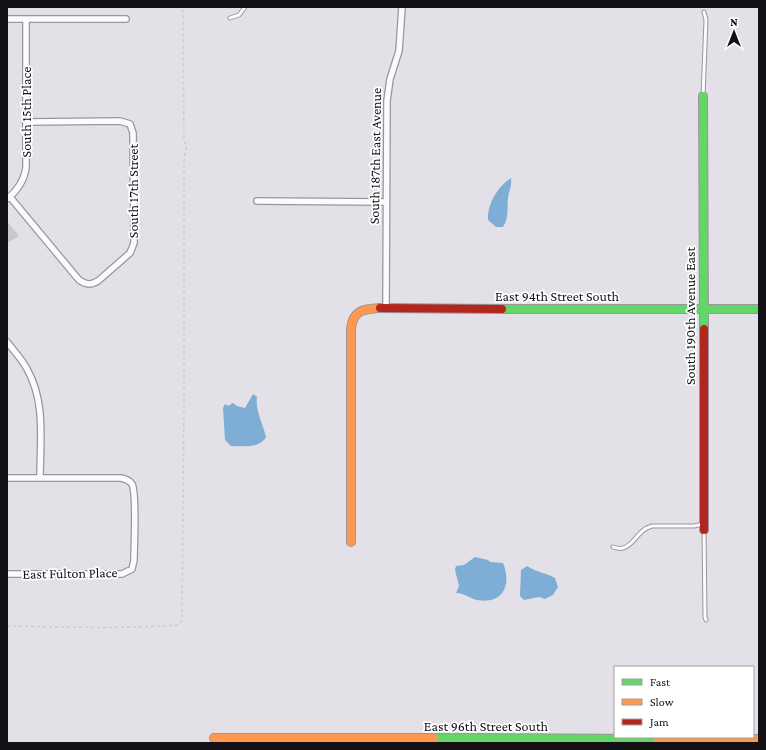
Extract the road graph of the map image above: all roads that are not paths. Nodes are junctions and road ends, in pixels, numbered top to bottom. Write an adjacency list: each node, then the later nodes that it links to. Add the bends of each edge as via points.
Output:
1 (245, 7): 4 (lane, via 239,15)
2 (402, 7): 12 (street, South 187th East Avenue, via 399,51 390,79 387,101)
3 (704, 12): 8 (lane, South 190th Avenue East, via 706,20)
4 (230, 18)
5 (7, 19): 6 (street)
6 (26, 19): 7 (street); 9 (street, South 15th Place)
7 (126, 19)
8 (703, 96): 14 (street, South 190th Avenue East)
9 (27, 122): 10 (street, South 15th Place, via 25,175 20,186); 10 (street, South 17th Street, via 120,121 130,124 133,133 133,248 98,281 88,284 79,280)
10 (8, 198)
11 (257, 201): 12 (street)
12 (386, 202): 13 (street, South 187th East Avenue)
13 (386, 308): 14 (street, East 94th Street South); 20 (street, East 94th Street South, via 362,310 356,313 353,320)
14 (703, 309): 15 (street, East 94th Street South); 19 (street, South 190th Avenue East)
15 (759, 309)
16 (7, 342): 18 (street, via 28,370 38,397)
17 (7, 478): 18 (street)
18 (40, 478): 22 (street, East Fulton Place, via 121,478 131,482 134,496 132,569 122,574)
19 (703, 527): 21 (lane, via 652,526 640,532 629,545 623,548); 23 (lane, South 190th Avenue East)
20 (351, 542)
21 (613, 547)
22 (7, 574)
23 (706, 620)
24 (214, 738): 26 (street, East 96th Street South)
25 (759, 739): 26 (street, East 96th Street South)
26 (689, 741)

